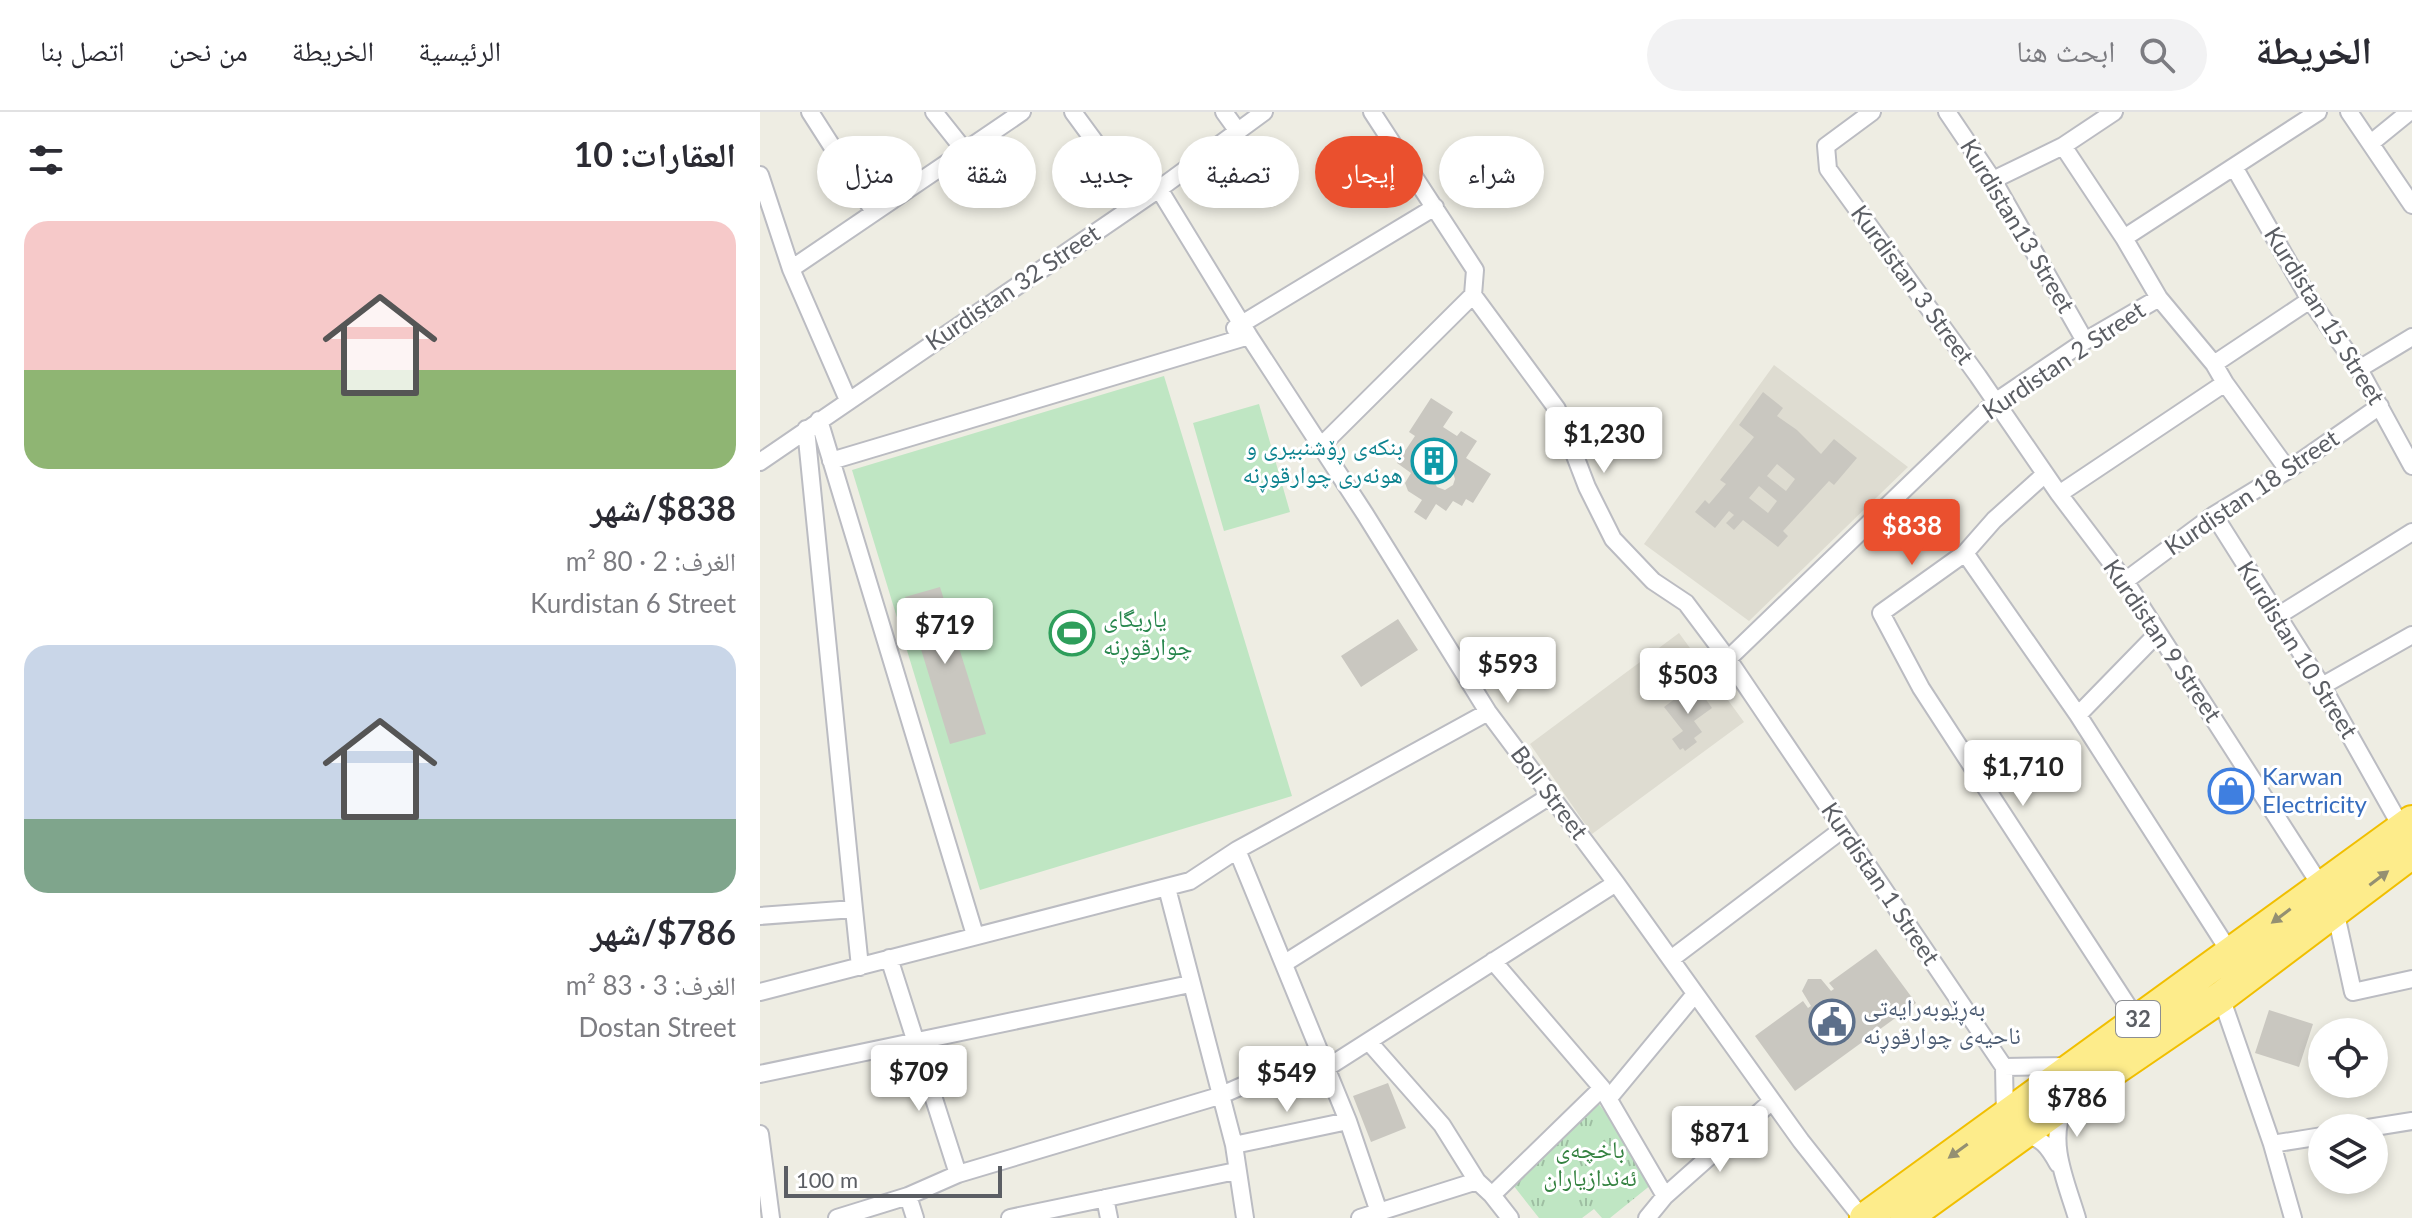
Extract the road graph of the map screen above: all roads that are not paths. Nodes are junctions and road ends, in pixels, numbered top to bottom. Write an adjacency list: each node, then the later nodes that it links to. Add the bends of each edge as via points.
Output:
1 (810, 112): 29 (street)
2 (934, 112): 15 (street)
3 (1022, 112): 16 (street)
4 (1073, 112): 17 (street)
5 (1224, 112): 14 (street)
6 (1264, 112): 14 (street, Kurdistan 32 Street)
7 (1372, 112): 27 (street)
8 (1872, 112): 42 (street, Kurdistan 3 Street, via 1826,146 1828,169)
9 (1947, 112): 23 (street, Kurdistan13 Street)
10 (2114, 112): 19 (street)
11 (2318, 112): 20 (street)
12 (2349, 112): 18 (street)
13 (2409, 112): 18 (street)
14 (1237, 130): 24 (street, Kurdistan 32 Street)
15 (953, 136)
16 (987, 136)
17 (1091, 136)
18 (2371, 143): 26 (street)
19 (2063, 146): 23 (street); 30 (street)
20 (2234, 167): 30 (street); 34 (street, Kurdistan 15 Street)
21 (938, 169): 29 (street)
22 (760, 175): 31 (street)
23 (1993, 180): 37 (street, Kurdistan13 Street)
24 (1162, 187)
25 (1162, 194): 35 (street, Boli Street)
26 (2412, 205)
27 (1435, 207): 32 (street, via 1475,270); 35 (street)
28 (1130, 208): 41 (street, Kurdistan 32 Street)
29 (874, 212): 31 (street)
30 (2124, 238): 33 (street)
31 (791, 269): 41 (street)
32 (1473, 295): 45 (street); 59 (street, Kurdistan 1 Street, via 1557,409 1613,539 1653,581 1686,603)
33 (2159, 298): 37 (street, Kurdistan 2 Street); 38 (street)
34 (2310, 300): 38 (street); 39 (street, Kurdistan 15 Street)
35 (1246, 330): 45 (street, Boli Street); 47 (street, via 1192,353)
36 (2412, 337): 39 (street)
37 (2085, 341): 42 (street, Kurdistan 2 Street)
38 (2214, 364): 40 (street)
39 (2359, 369): 43 (street, Kurdistan 15 Street)
40 (2225, 383): 49 (street); 51 (street)
41 (848, 400): 44 (street, Kurdistan 32 Street)
42 (1995, 402): 50 (street, Kurdistan 9 Street); 59 (street, Kurdistan 2 Street)
43 (2380, 406): 48 (street, Kurdistan 15 Street); 49 (street, Kurdistan 18 Street)
44 (812, 425): 46 (street, Kurdistan 32 Street); 47 (street); 70 (street)
45 (1321, 446): 61 (street, Boli Street)
46 (761, 457)
47 (831, 461): 72 (street)
48 (2412, 466)
49 (2288, 470): 52 (street, Kurdistan 18 Street)
50 (2045, 474): 51 (street, Kurdistan 9 Street); 54 (street)
51 (2059, 494): 55 (street, Kurdistan 9 Street)
52 (2214, 515): 55 (street, Kurdistan 18 Street); 56 (street, Kurdistan 10 Street)
53 (2412, 532): 56 (street)
54 (1965, 553): 62 (street); 84 (street, via 1881,613 1921,688)
55 (2125, 581): 57 (street, Kurdistan 9 Street)
56 (2276, 617): 60 (street, Kurdistan 10 Street)
57 (2158, 633): 62 (street); 69 (street, Kurdistan 9 Street)
58 (2412, 635): 60 (street)
59 (1728, 659): 64 (street, Kurdistan 1 Street)
60 (2322, 686): 65 (street, Kurdistan 10 Street)
61 (1488, 712): 63 (street, Boli Street); 66 (street)
62 (2078, 715): 73 (street)
63 (1550, 796): 67 (street, Boli Street); 77 (street)
64 (1843, 829): 75 (street); 89 (street, Kurdistan 1 Street)
65 (2409, 834): 69 (highway, 32)
66 (1237, 850): 68 (street, via 1190,881); 77 (street)
67 (1616, 883): 75 (street, Boli Street); 76 (street)
68 (1167, 888): 72 (street); 80 (street)
69 (2328, 898): 73 (highway, 32, one-way to 73); 79 (street, via 2353,992); 83 (highway, 32)
70 (854, 909): 71 (street); 78 (street)
71 (760, 916)
72 (975, 935): 74 (street)
73 (2231, 954): 84 (highway, 32)
74 (889, 958): 78 (street); 85 (street)
75 (1671, 959): 82 (street, Boli Street)
76 (1493, 961): 86 (street); 92 (street)
77 (1285, 963): 87 (street)
78 (860, 967): 81 (street)
79 (2412, 979)
80 (1190, 984): 85 (street); 93 (street)
81 (760, 992)
82 (1695, 994): 92 (street); 94 (street, Boli Street)
83 (2221, 997): 95 (highway, 32); 102 (street)
84 (2137, 1020): 88 (highway, 32)
85 (918, 1041): 91 (street); 106 (street)
86 (1369, 1042): 90 (street); 107 (street, via 1442,1125)
87 (1318, 1053): 90 (street); 93 (street)
88 (2077, 1065): 89 (street); 99 (highway, 32)
89 (2004, 1067): 99 (street)
90 (1325, 1069): 96 (street)
91 (760, 1074)
92 (1605, 1093): 108 (street); 110 (street)
93 (1219, 1096): 103 (street); 106 (street)
94 (1772, 1101): 110 (street); 122 (street, Boli Street)
95 (2067, 1102): 99 (highway, 32); 105 (street, via 2057,1127)
96 (1348, 1121): 103 (street); 112 (street)
97 (2412, 1121): 98 (street)
98 (2388, 1125)
99 (2013, 1126): 105 (street, via 2043,1142); 122 (highway, 32, one-way to 122); 123 (highway, 32)
100 (760, 1134): 113 (street)
101 (2308, 1138): 102 (street)
102 (2272, 1144): 125 (street)
103 (1234, 1145): 104 (street)
104 (1236, 1171): 111 (street); 118 (street)
105 (2064, 1172): 124 (street)
106 (958, 1174): 109 (street)
107 (1477, 1181): 108 (street); 112 (street)
108 (1492, 1195): 120 (street)
109 (908, 1196): 114 (street); 115 (street)
110 (1665, 1196): 121 (street)
111 (1105, 1198): 116 (street); 117 (street)
112 (1380, 1215): 119 (street)
113 (771, 1218)
114 (837, 1218)
115 (915, 1218)
116 (1010, 1218)
117 (1109, 1218)
118 (1245, 1218)
119 (1360, 1218)
120 (1510, 1218)
121 (1647, 1218)
122 (1863, 1218)
123 (1906, 1218)
124 (2077, 1218)
125 (2293, 1218)

